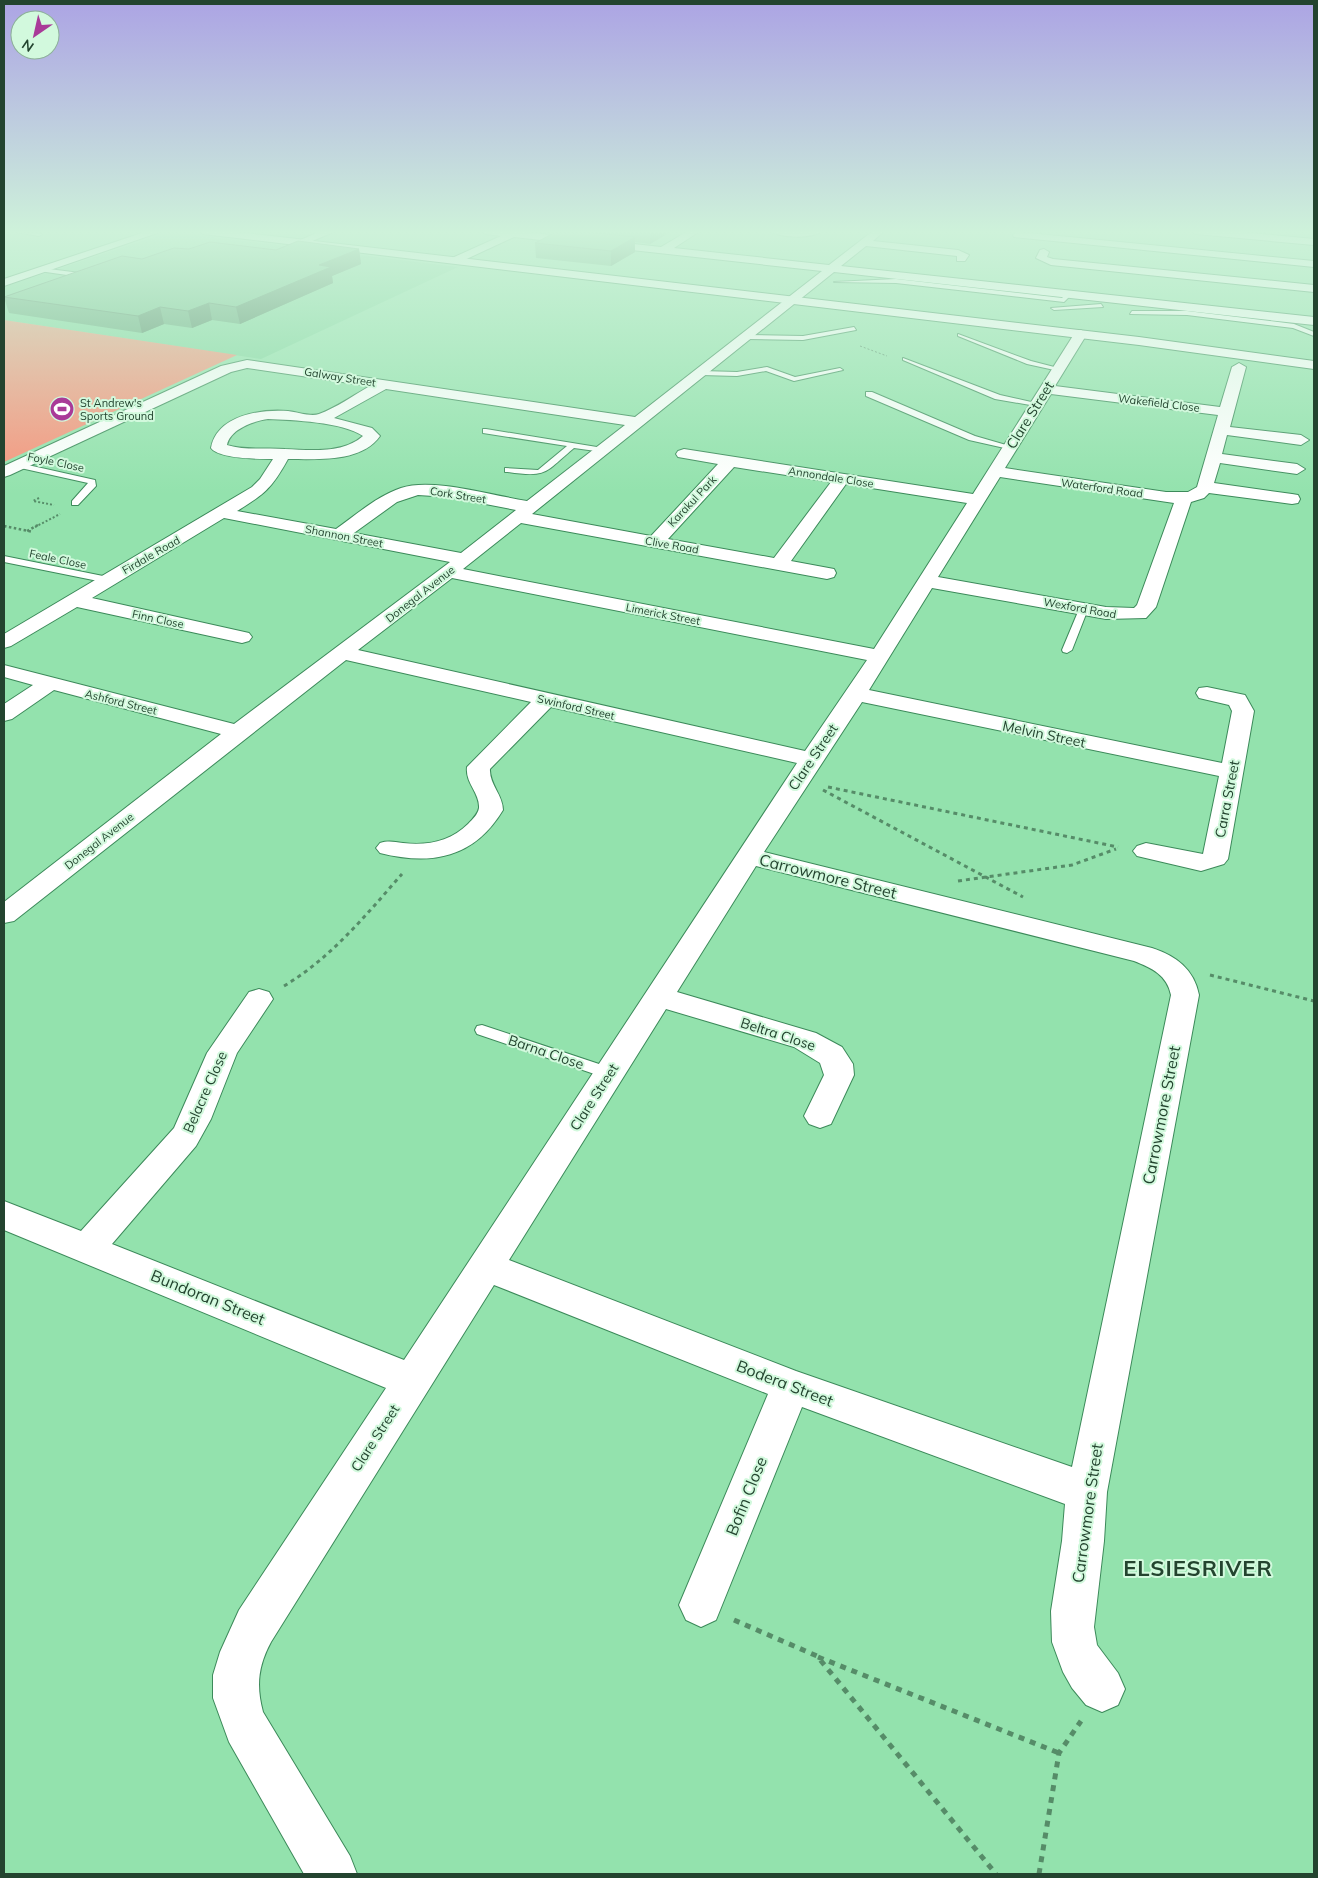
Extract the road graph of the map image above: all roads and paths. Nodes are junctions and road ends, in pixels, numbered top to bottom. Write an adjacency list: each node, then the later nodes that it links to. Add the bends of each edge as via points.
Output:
1 (769, 319): 12 (street, Donegal Avenue)
2 (1056, 319): 5 (street)
3 (1251, 319): 9 (lane, via 1294,326)
4 (1292, 319): 6 (street)
5 (1075, 320): 13 (street); 21 (street, Clare Street)
6 (1314, 321)
7 (854, 329): 8 (lane)
8 (830, 334): 12 (lane, via 795,339); 15 (path, via 884,355)
9 (1314, 334): 11 (lane)
10 (960, 335): 21 (lane, via 1029,363)
11 (1296, 335)
12 (746, 338): 19 (street, Donegal Avenue)
13 (1139, 341): 14 (street); 16 (street)
14 (1314, 358)
15 (905, 359): 21 (lane, via 998,397)
16 (1314, 365)
17 (1239, 367): 23 (street)
18 (840, 370): 19 (lane, via 794,379 763,369 737,374)
19 (701, 372): 25 (street, Donegal Avenue)
20 (386, 384): 24 (street); 25 (street, Galway Street); 36 (street, Galway Street, via 258,364 235,366)
21 (1047, 387): 23 (street, Wakefield Close); 34 (street, Clare Street)
22 (870, 394): 34 (lane, via 972,438)
23 (1226, 412): 26 (street)
24 (319, 420): 31 (street, via 366,430 372,436 345,452); 31 (street, via 274,415 255,417 229,431 219,446 231,452)
25 (638, 422): 30 (street, Donegal Avenue)
26 (1221, 430): 28 (street); 33 (street)
27 (486, 431): 29 (lane)
28 (1301, 440)
29 (573, 445): 30 (lane); 38 (lane, via 540,472)
30 (603, 450): 46 (street, Donegal Avenue)
31 (284, 453): 48 (street, Firdale Road, via 263,487)
32 (684, 454): 35 (street, Annondale Close)
33 (1213, 457): 37 (street); 41 (street)
34 (1003, 460): 42 (street, Waterford Road, via 1166,497); 44 (street, Clare Street)
35 (730, 462): 40 (street, Annondale Close); 53 (street, Karakul Park)
36 (19, 465): 39 (street, Galway Street); 45 (lane, Foyle Close, via 92,482 92,486)
37 (1297, 469)
38 (508, 470)
39 (4, 472)
40 (842, 479): 44 (street, Annondale Close); 56 (street)
41 (1205, 487): 42 (street, via 1198,495); 43 (street)
42 (1184, 498): 62 (street, Wexford Road, via 1144,612 1124,615)
43 (1292, 499)
44 (978, 500): 60 (street, Clare Street)
45 (75, 503)
46 (524, 512): 52 (street, Cork Street, via 435,491 409,491 396,496); 53 (street, Clive Road); 55 (street, Donegal Avenue)
47 (62, 513): 50 (path)
48 (223, 513): 52 (street, Shannon Street); 59 (street, Firdale Road)
49 (4, 526): 50 (path)
50 (28, 531): 51 (path)
51 (33, 532)
52 (339, 535): 55 (street, Shannon Street)
53 (655, 542): 56 (street, Clive Road)
54 (4, 559): 59 (lane, Feale Close)
55 (464, 559): 57 (street, Donegal Avenue)
56 (779, 564): 58 (street, Clive Road)
57 (448, 572): 66 (street, Donegal Avenue); 67 (street, Limerick Street)
58 (827, 573)
59 (108, 580): 61 (street, Firdale Road)
60 (928, 581): 62 (street, Wexford Road); 67 (street, Clare Street)
61 (74, 600): 63 (street, Finn Close); 64 (street, Firdale Road)
62 (1083, 609): 65 (lane)
63 (242, 637)
64 (4, 642)
65 (1067, 650)
66 (343, 653): 72 (street, Swinford Street); 74 (street, Donegal Avenue)
67 (879, 656): 71 (street, Clare Street)
68 (4, 671): 69 (street, Ashford Street)
69 (49, 684): 73 (street); 74 (street, Ashford Street)
70 (1207, 693): 76 (street, Carra Street, via 1231,698 1242,706)
71 (856, 694): 75 (street, Clare Street); 76 (street, Melvin Street)
72 (545, 700): 75 (street, Swinford Street); 79 (street, via 479,767 480,782 492,804 488,815 458,843)
73 (4, 714)
74 (238, 732): 84 (street, Donegal Avenue)
75 (811, 759): 80 (street, Clare Street)
76 (1232, 772): 78 (street, Carra Street, via 1216,859 1201,863)
77 (389, 848): 79 (street)
78 (1146, 851)
79 (422, 852): 87 (path, via 357,925 299,978)
80 (748, 856): 86 (street, Clare Street); 97 (street, Carrowmore Street, via 1142,954 1163,963 1182,980 1185,995)
81 (988, 878): 81 (path, via 929,847 820,789 822,786 1121,847 1072,865); 82 (path); 83 (path)
82 (951, 882)
83 (1029, 900)
84 (4, 915)
85 (1201, 973): 88 (path)
86 (658, 997): 90 (street, Clare Street); 91 (street, Beltra Close, via 805,1040 831,1055 838,1064 839,1074)
87 (259, 999): 93 (street, Belacre Close, via 224,1050 186,1137)
88 (1314, 1001)
89 (482, 1030): 90 (lane, Barna Close)
90 (609, 1073): 94 (street, Clare Street)
91 (820, 1116)
92 (4, 1215): 93 (street, Bundoran Street)
93 (87, 1248): 95 (street, Bundoran Street)
94 (485, 1266): 95 (street, Clare Street); 96 (street, Bodera Street)
95 (412, 1381): 102 (street, Clare Street, via 255,1626 242,1651 235,1678 235,1703 245,1726)
96 (790, 1386): 97 (street, Bodera Street); 98 (street, Bofin Close)
97 (1087, 1492): 100 (street, Carrowmore Street, via 1082,1555 1070,1625 1079,1659)
98 (701, 1605): 99 (path)
99 (817, 1656): 101 (path); 103 (path)
100 (1102, 1689): 101 (path)
101 (1059, 1753): 104 (path)
102 (332, 1874)
103 (996, 1874)
104 (1039, 1874)

